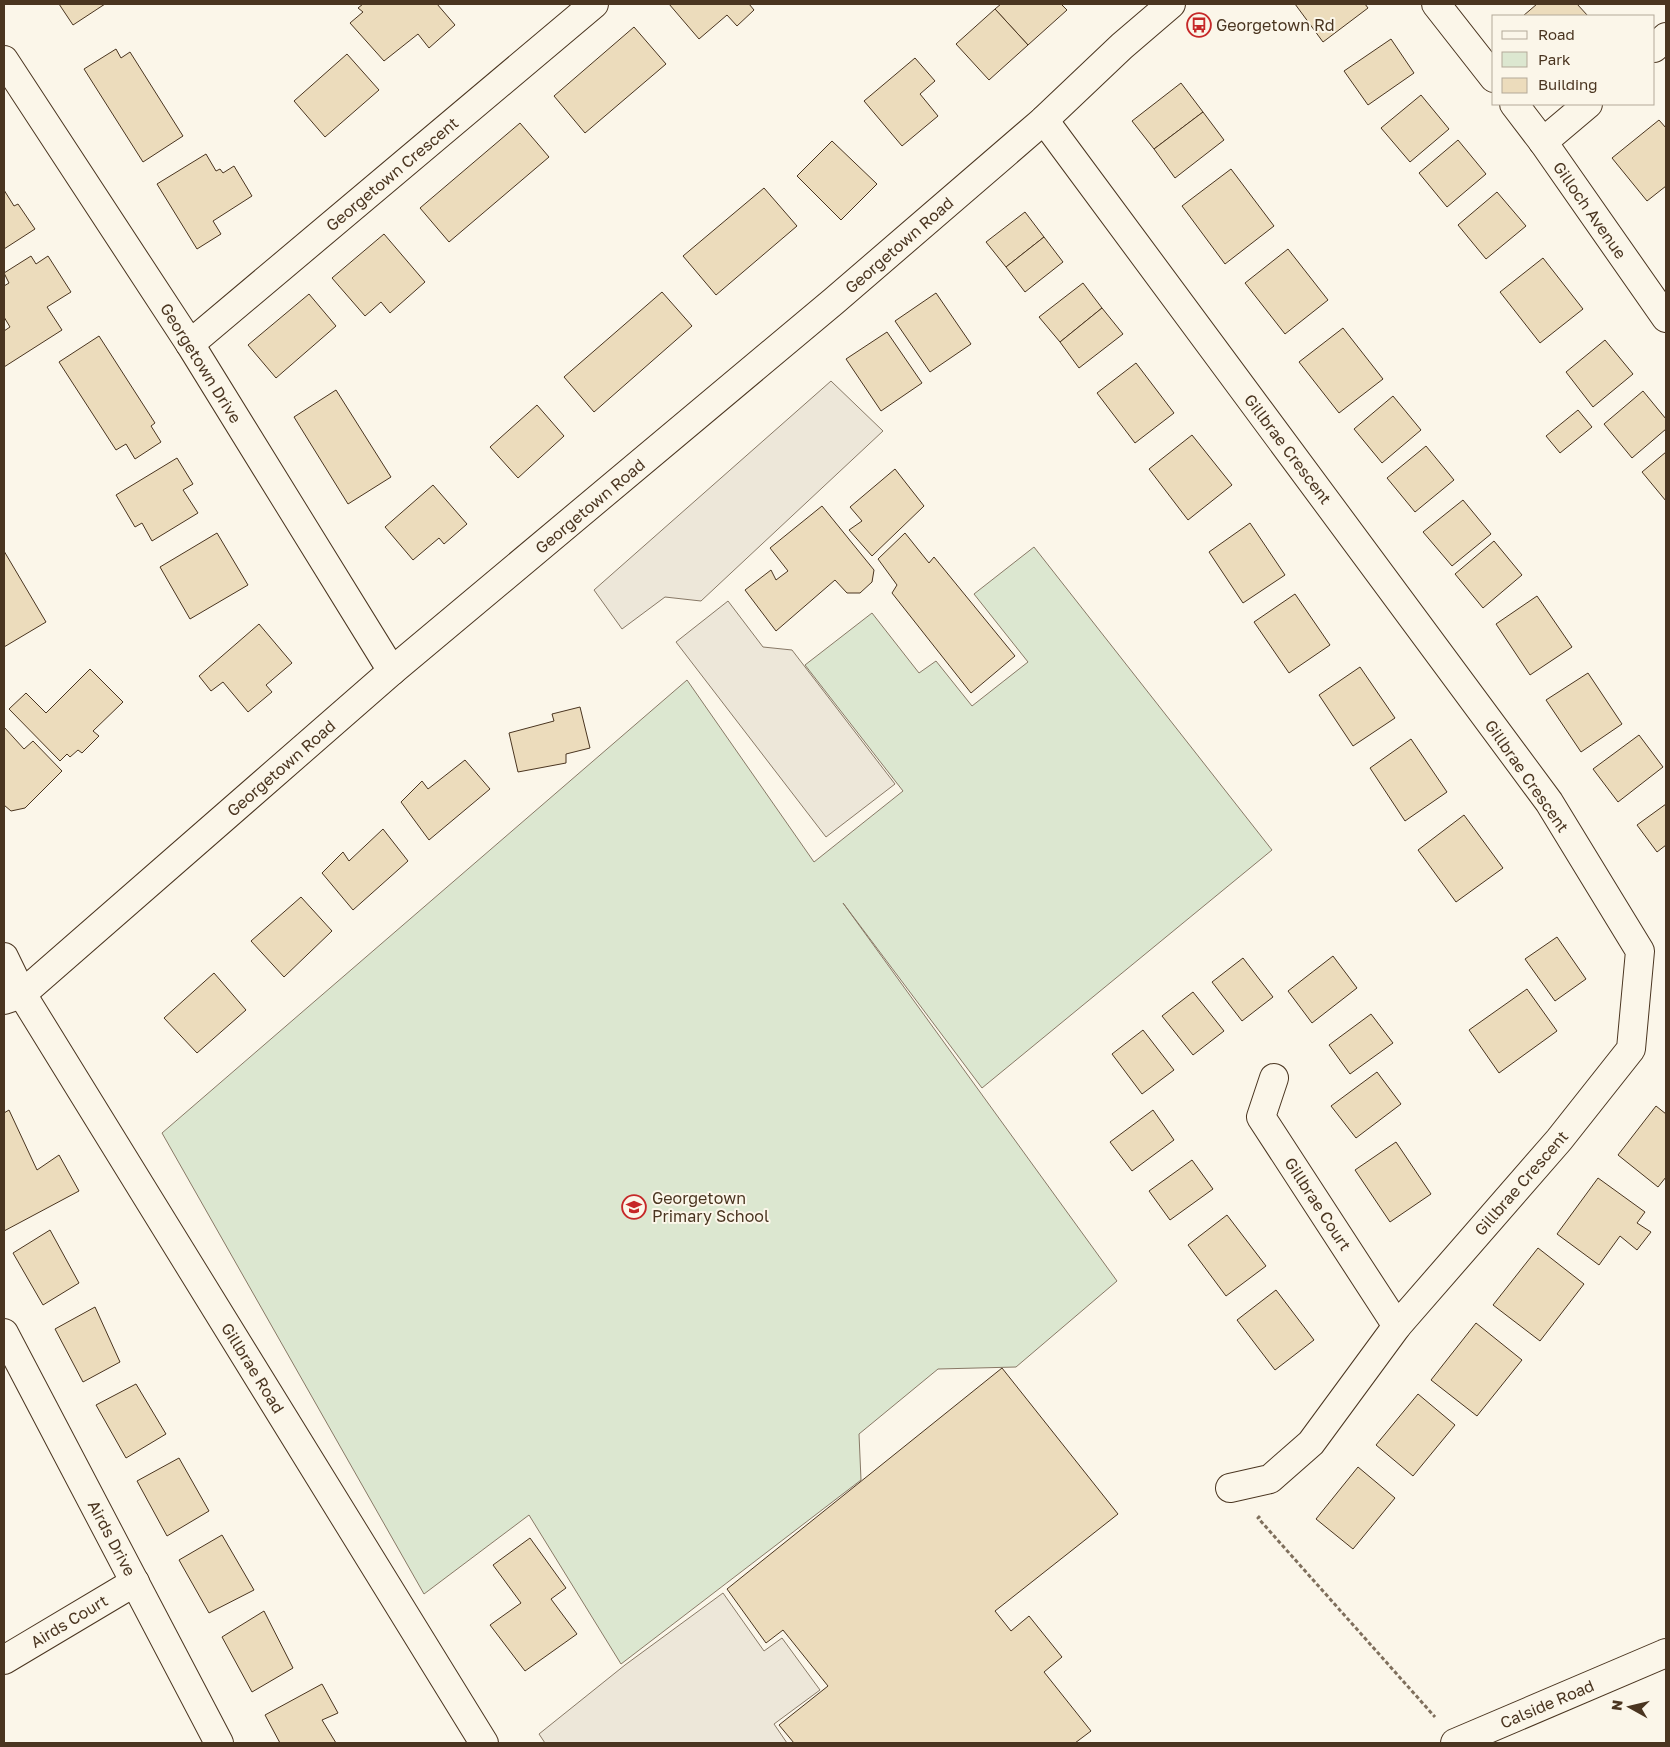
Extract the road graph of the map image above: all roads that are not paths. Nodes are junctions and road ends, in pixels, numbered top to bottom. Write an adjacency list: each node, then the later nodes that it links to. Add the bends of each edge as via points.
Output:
1 (594, 4): 13 (street, Georgetown Crescent)
2 (1171, 4): 10 (street, Georgetown Road)
3 (1436, 4): 7 (street)
4 (1666, 37): 5 (street)
5 (1655, 47)
6 (4, 60): 13 (street, Georgetown Drive)
7 (1492, 75)
8 (1515, 105): 11 (street, Gilloch Avenue)
9 (1587, 105): 11 (street)
10 (1044, 120): 14 (street, Georgetown Road, via 834,301); 18 (street, Gillbrae Crescent, via 1549,802 1640,951 1631,1048 1559,1140)
11 (1543, 142): 12 (street, Gilloch Avenue)
12 (1666, 318)
13 (190, 344): 14 (street, Georgetown Drive)
14 (392, 671): 16 (street, Georgetown Road)
15 (4, 957): 16 (street, Gillbrae Road)
16 (13, 997): 26 (street, Gillbrae Road)
17 (1274, 1078): 18 (street, Gillbrae Court, via 1261,1117)
18 (1397, 1326): 20 (street, Gillbrae Crescent, via 1311,1443 1270,1479)
19 (4, 1333): 21 (street, Airds Drive)
20 (1230, 1488)
21 (135, 1582): 23 (street, Airds Court); 25 (street, Airds Drive)
22 (1666, 1653): 24 (street, Calside Road)
23 (4, 1660)
24 (1456, 1742)
25 (219, 1743)
26 (484, 1743)

